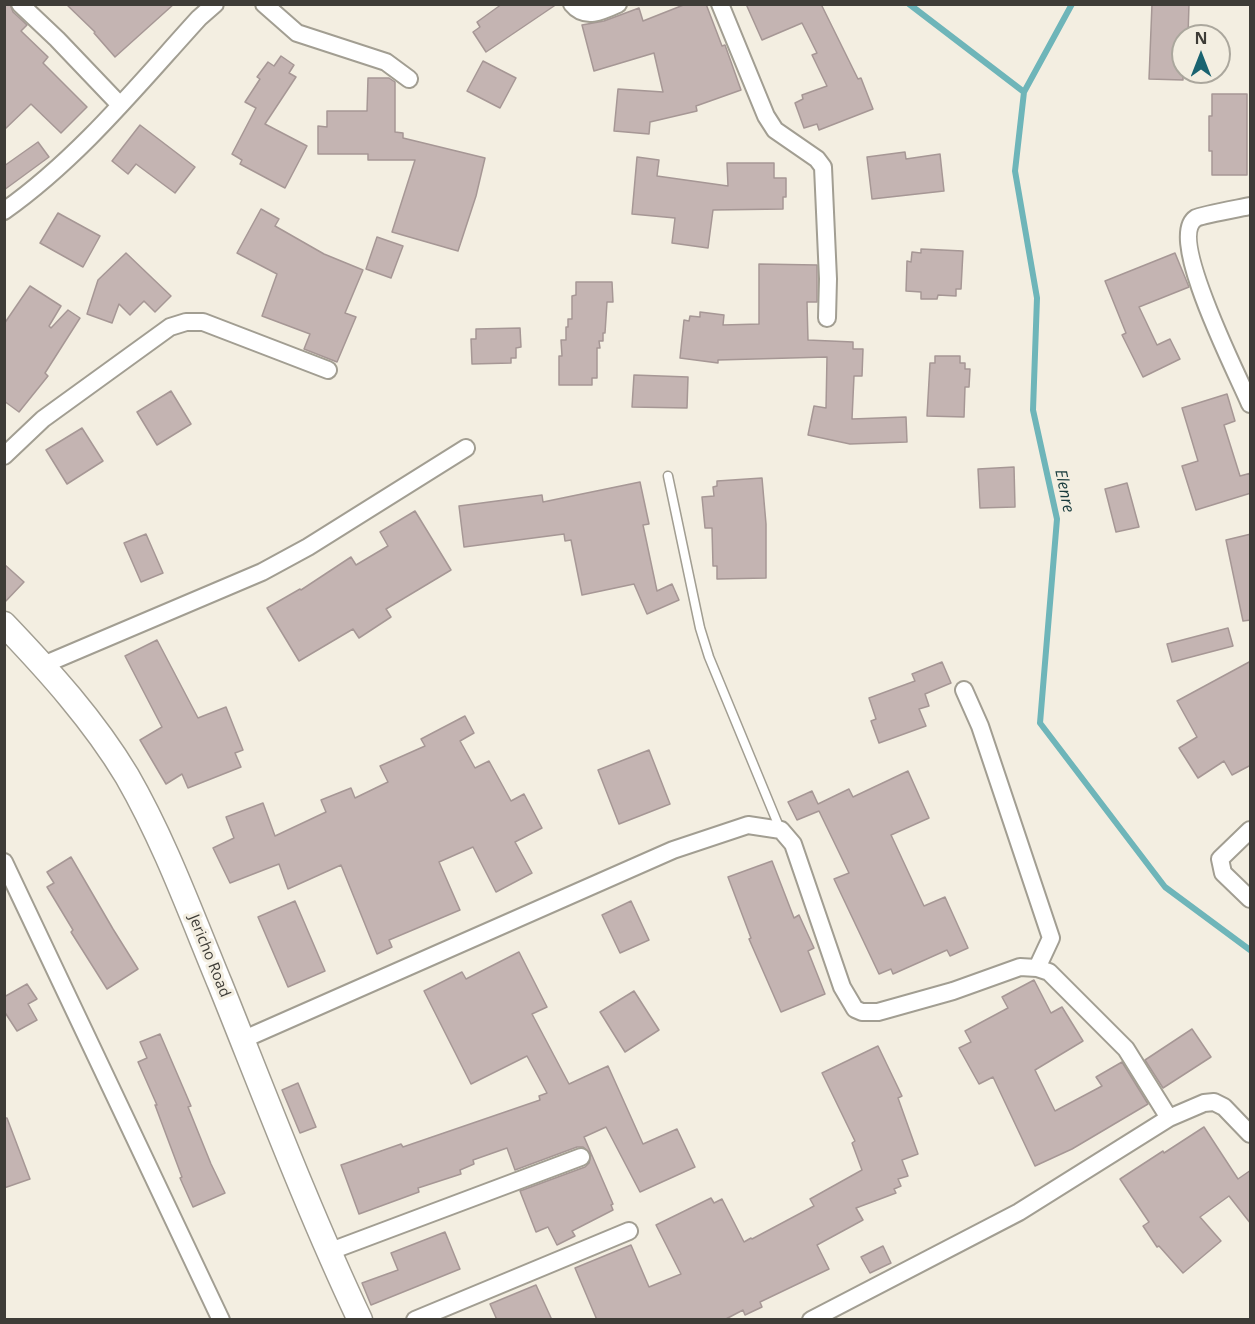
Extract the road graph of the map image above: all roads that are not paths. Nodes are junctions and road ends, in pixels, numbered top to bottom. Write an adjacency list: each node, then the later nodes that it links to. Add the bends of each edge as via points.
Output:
1 (20, 4): 8 (street)
2 (216, 4): 8 (street)
3 (264, 4): 7 (street, via 297,33 386,62)
4 (572, 4): 5 (street, via 585,13 597,13)
5 (618, 4)
6 (720, 4): 11 (street, via 766,116 776,130 823,167)
7 (408, 79)
8 (120, 105): 10 (street, via 37,188)
9 (1251, 206): 13 (street, via 1196,218 1190,226 1188,242 1197,283)
10 (4, 211)
11 (827, 318)
12 (328, 370): 15 (street, via 202,322 186,322 170,327 43,418)
13 (1251, 404)
14 (466, 448): 18 (street, via 261,572)
15 (4, 456)
16 (668, 476): 20 (lane, via 709,657)
17 (4, 624): 18 (street, Jericho Road)
18 (43, 665): 25 (street, Jericho Road, via 126,776 172,865)
19 (964, 690): 24 (street, via 980,726 1051,938)
20 (781, 830): 24 (street, via 792,844 842,987 855,1009 878,1012 1020,967); 25 (street, via 748,825 673,850)
21 (1251, 830): 23 (street, via 1220,859 1220,866)
22 (4, 862): 31 (street)
23 (1251, 899)
24 (1037, 968): 26 (street, via 1049,972 1126,1049)
25 (242, 1040): 30 (street, Jericho Road)
26 (1169, 1118): 27 (street, via 1204,1102 1214,1102); 34 (street, via 1019,1212)
27 (1251, 1134)
28 (581, 1157): 30 (street)
29 (629, 1231): 33 (street)
30 (328, 1252): 32 (street, Jericho Road)
31 (221, 1320)
32 (360, 1320)
33 (416, 1320)
34 (811, 1320)

